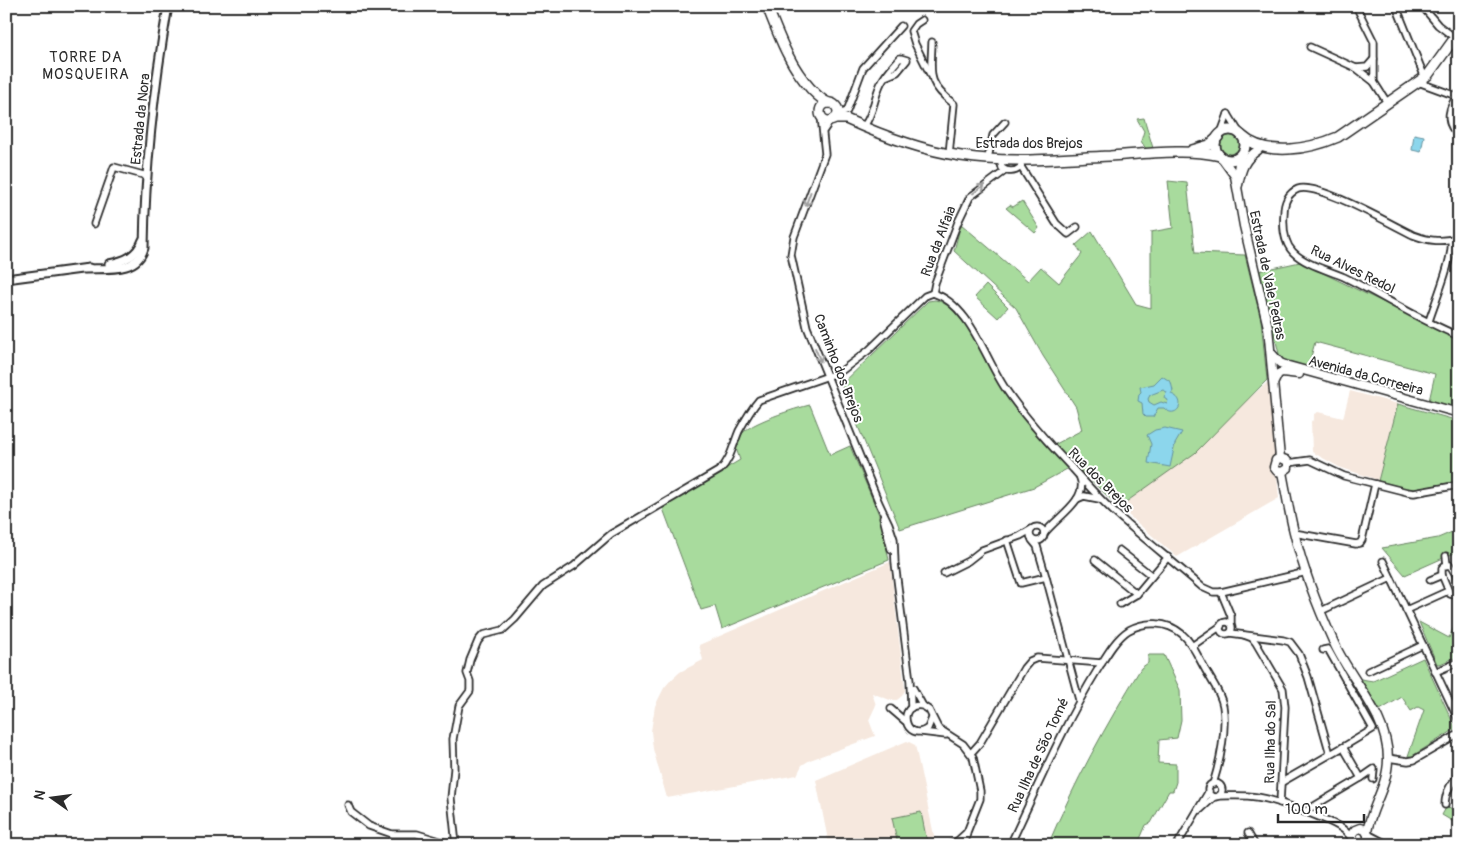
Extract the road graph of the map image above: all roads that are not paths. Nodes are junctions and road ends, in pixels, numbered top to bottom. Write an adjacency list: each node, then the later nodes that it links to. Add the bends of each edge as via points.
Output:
1 (168, 6): 39 (street, Estrada da Nora, via 156,77)
2 (767, 6): 16 (main road, via 788,58)
3 (1356, 6): 11 (street, via 1374,42)
4 (1396, 6): 15 (street)
5 (1422, 6): 8 (street, via 1438,25)
6 (922, 20): 14 (street, via 911,31)
7 (901, 26): 21 (street, via 862,68 847,111)
8 (1457, 35): 15 (main road)
9 (932, 42): 14 (street)
10 (1310, 47): 12 (street)
11 (1374, 60): 12 (street, via 1367,67); 17 (street)
12 (1356, 68): 17 (street)
13 (885, 76): 24 (street, via 870,118)
14 (931, 76): 32 (street, via 940,93 954,104)
15 (1424, 78): 18 (street); 18 (street); 20 (main road)
16 (805, 82): 21 (main road, via 821,99); 22 (main road)
17 (1374, 82): 20 (street)
18 (1437, 89): 19 (street)
19 (1457, 97): 28 (street, via 1448,112 1452,129)
20 (1388, 104): 29 (main road, via 1325,142 1298,149)
21 (836, 108): 22 (main road, via 838,113); 22 (main road, via 822,107); 24 (main road)
22 (826, 117): 24 (main road, via 846,119); 25 (street); 25 (street)
23 (1005, 122): 35 (street, via 993,135)
24 (863, 126): 32 (main road, Estrada dos Brejos, via 912,145)
25 (824, 130): 50 (street, Caminho dos Brejos, one-way to 50, via 825,154 794,237 792,255 807,327)
26 (1240, 134): 27 (main road, via 1232,130); 27 (street, via 1228,114); 29 (main road, via 1248,141); 33 (main road, via 1245,144)
27 (1220, 135): 31 (main road, Estrada dos Brejos, via 1209,145 1198,149); 34 (main road, via 1215,147)
28 (1459, 135)
29 (1271, 148): 30 (main road)
30 (1258, 150): 33 (main road); 40 (main road, via 1244,162)
31 (1170, 153): 34 (main road, Estrada dos Brejos); 37 (main road, Estrada dos Brejos)
32 (949, 154): 35 (main road, Estrada dos Brejos)
33 (1242, 154): 34 (main road, via 1234,160); 40 (main road, Estrada de Vale Pedras)
34 (1221, 157): 40 (main road, Estrada de Vale Pedras, via 1231,168)
35 (988, 158): 36 (main road, Estrada dos Brejos)
36 (1000, 159): 37 (main road, Estrada dos Brejos); 38 (street, via 1000,166)
37 (1021, 163): 38 (street, Rua da Alfaia, via 1012,172); 42 (street, via 1056,222 1068,234)
38 (1006, 171): 46 (street, Rua da Alfaia, one-way to 38, via 948,246 970,196)
39 (147, 176): 41 (street, via 114,167); 45 (street, Estrada da Nora, via 144,235 134,255 123,262)
40 (1237, 187): 49 (main road, Estrada de Vale Pedras)
41 (94, 224)
42 (1077, 227)
43 (1459, 237): 44 (street, Rua Alves Redol)
44 (1451, 240): 47 (street, via 1452,247); 47 (street, Rua Alves Redol, via 1413,235 1340,199 1311,189 1300,188 1290,194 1284,205 1283,228 1293,252)
45 (6, 279)
46 (933, 293): 50 (street, Rua da Alfaia, via 925,296 869,350 840,372); 57 (street, Rua dos Brejos, via 962,313 1002,384)
47 (1429, 321): 48 (street, Rua Alves Redol)
48 (1459, 336)
49 (1271, 353): 51 (main road, Estrada de Vale Pedras); 52 (main road, Avenida da Correeira, via 1285,365)
50 (827, 376): 106 (street, Caminho dos Brejos, via 879,503 895,563); 139 (street, Rua da Alfaia, via 759,400 739,432 727,463 720,470 611,534 580,562 543,586 502,630 483,636 478,642 467,673 470,691 459,706 453,739 451,798)
51 (1274, 382): 53 (main road, Avenida da Correeira, via 1278,374 1291,372); 54 (main road, Estrada de Vale Pedras)
52 (1459, 413)
53 (1459, 417)
54 (1280, 458): 55 (main road); 56 (main road, via 1274,467)
55 (1288, 463): 56 (main road, via 1288,468); 58 (street, via 1310,460 1344,476)
56 (1282, 472): 65 (main road)
57 (1078, 476): 60 (street, Rua dos Brejos); 61 (street)
58 (1375, 484): 59 (street, via 1414,493); 65 (street, via 1360,543)
59 (1459, 485)
60 (1089, 488): 61 (street, via 1084,489); 62 (street, Rua dos Brejos)
61 (1081, 496): 62 (street); 63 (street)
62 (1101, 499): 71 (street, Rua dos Brejos)
63 (1063, 514): 64 (street); 66 (street)
64 (1034, 528): 66 (street, via 1041,528); 67 (street); 68 (street, Rua Ilha de São Tomé, via 1030,535)
65 (1294, 533): 76 (main road)
66 (1043, 536): 68 (street, via 1038,542); 72 (street, Rua Ilha de São Tomé)
67 (1006, 540): 77 (street); 80 (street, via 1021,584)
68 (1032, 540): 72 (street, Rua Ilha de São Tomé)
69 (1119, 550): 79 (street)
70 (1446, 556): 75 (street)
71 (1168, 557): 79 (street); 85 (street, Rua dos Brejos, via 1202,587)
72 (1041, 559): 80 (street, Rua Ilha de São Tomé)
73 (1094, 560): 86 (street)
74 (1383, 561): 81 (street)
75 (1447, 565): 78 (street, via 1442,568); 83 (street, via 1453,567)
76 (1307, 572): 85 (street); 90 (main road)
77 (944, 573)
78 (1442, 575): 82 (street); 84 (street)
79 (1152, 576): 86 (street)
80 (1046, 577): 101 (street, Rua Ilha de São Tomé)
81 (1391, 578): 89 (street); 90 (street)
82 (1430, 580)
83 (1459, 580)
84 (1448, 591): 87 (street); 89 (street)
85 (1222, 592): 91 (street)
86 (1136, 594): 88 (street)
87 (1459, 596)
88 (1120, 604)
89 (1406, 610): 98 (street)
90 (1321, 611): 119 (main road, via 1335,644 1378,718)
91 (1231, 616): 92 (street); 93 (street)
92 (1222, 624): 93 (street, via 1227,622); 93 (street, via 1221,631); 94 (street)
93 (1229, 630): 94 (street); 95 (street, Rua Ilha do Sal)
94 (1210, 634): 99 (street)
95 (1244, 635): 96 (street); 97 (street, Rua Ilha do Sal)
96 (1261, 637): 97 (street); 118 (street, via 1290,642 1299,654)
97 (1257, 645): 123 (street, Rua Ilha do Sal, via 1283,689)
98 (1423, 645): 104 (street); 105 (street)
99 (1192, 646): 103 (street, via 1183,634 1173,628 1160,623 1146,624 1128,631); 124 (street, via 1223,705)
100 (1323, 650): 116 (street, via 1328,649 1373,729)
101 (1069, 661): 103 (street); 107 (street, Rua Ilha de São Tomé); 117 (street, via 1037,658 1030,661)
102 (1459, 662): 105 (street)
103 (1102, 663): 107 (street)
104 (1368, 671)
105 (1435, 672): 112 (street)
106 (910, 681): 108 (street); 109 (street)
107 (1079, 700): 141 (street, Rua Ilha de São Tomé)
108 (923, 706): 109 (street); 110 (street)
109 (909, 709): 111 (street); 111 (street, via 891,709)
110 (932, 717): 113 (street, via 930,725); 115 (street)
111 (905, 721): 113 (street, via 910,729)
112 (1459, 721)
113 (921, 732): 115 (street)
114 (1459, 734): 119 (street, via 1414,760)
115 (948, 736): 117 (street)
116 (1343, 747): 118 (street); 121 (street)
117 (971, 753): 135 (street, via 980,791 978,806)
118 (1330, 754): 123 (street)
119 (1388, 758): 134 (main road, via 1386,778)
120 (1459, 774): 130 (street, via 1445,796)
121 (1361, 778): 122 (street, via 1374,769); 131 (street)
122 (1373, 780)
123 (1282, 782): 128 (street, Rua Ilha do Sal)
124 (1218, 785): 125 (street, via 1210,787); 126 (street); 127 (street, via 1222,793)
125 (1209, 791): 127 (street); 132 (street)
126 (1238, 795): 127 (street); 128 (street)
127 (1216, 796): 132 (street)
128 (1280, 803): 131 (street)
129 (348, 805): 139 (street, via 351,812 369,826 392,834 417,834)
130 (1445, 805)
131 (1304, 812): 133 (street)
132 (1194, 818): 142 (street)
133 (1344, 830): 134 (street); 137 (street)
134 (1362, 831): 137 (main road); 137 (main road, via 1368,840); 144 (street)
135 (967, 832): 138 (street); 140 (street)
136 (1248, 833): 143 (street)
137 (1359, 843)
138 (955, 844)
139 (454, 845)
140 (965, 845)
141 (1010, 845)
142 (1177, 845)
143 (1256, 845)
144 (1387, 845)

